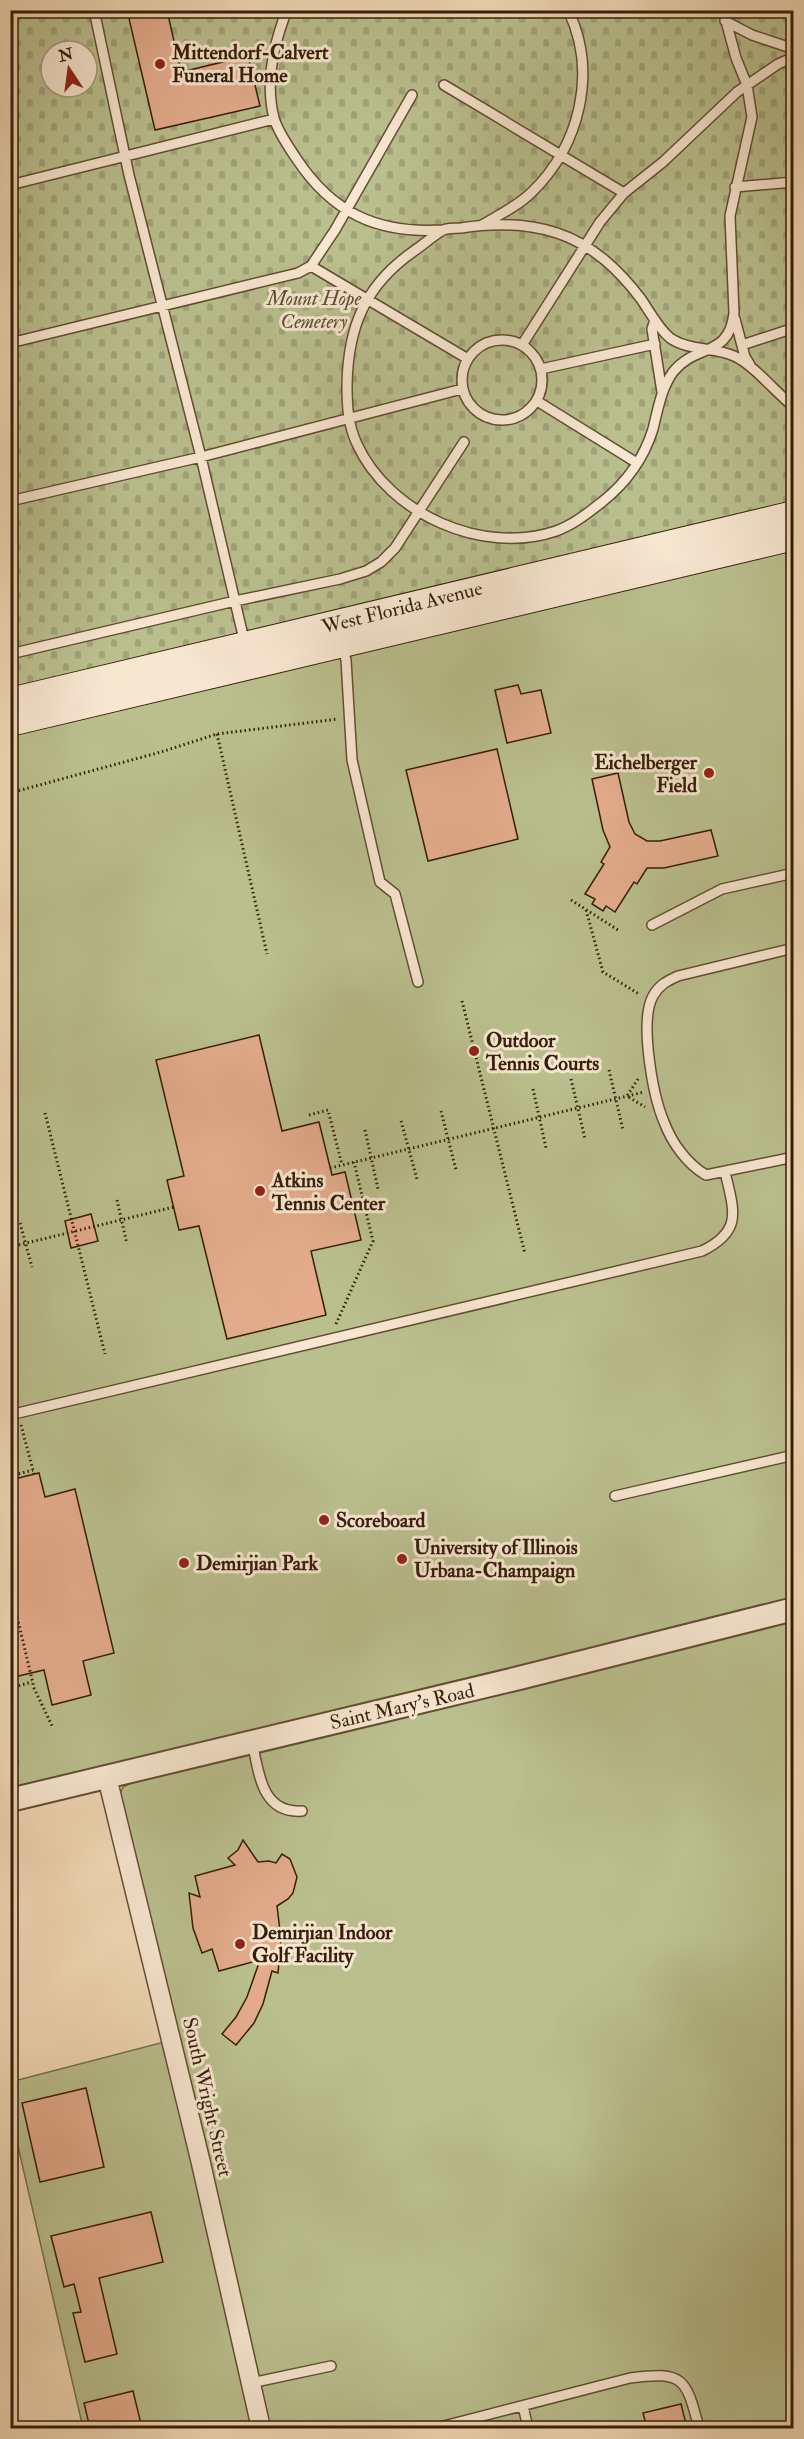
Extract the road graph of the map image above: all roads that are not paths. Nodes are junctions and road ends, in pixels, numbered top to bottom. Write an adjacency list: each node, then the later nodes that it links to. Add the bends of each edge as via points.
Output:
1 (94, 10): 12 (lane)
2 (287, 10): 11 (lane, via 271,73)
3 (568, 10): 13 (lane, via 580,42 584,86 579,111)
4 (723, 10): 5 (lane)
5 (725, 21): 6 (lane); 9 (lane)
6 (794, 49)
7 (794, 57): 9 (lane)
8 (444, 85): 13 (lane)
9 (747, 85): 16 (lane, via 752,117); 17 (lane)
10 (412, 95): 18 (lane)
11 (274, 119): 12 (lane); 18 (lane, via 307,175)
12 (126, 155): 15 (lane); 24 (lane)
13 (561, 155): 17 (lane); 19 (lane, via 530,194)
14 (794, 182): 16 (lane)
15 (10, 185)
16 (735, 187): 25 (lane, via 730,216)
17 (624, 193): 21 (lane)
18 (346, 210): 20 (lane, via 401,229); 22 (lane)
19 (481, 225): 20 (lane); 21 (lane, via 534,227)
20 (443, 230): 23 (lane, via 404,258)
21 (585, 246): 26 (lane, via 624,278); 30 (lane)
22 (311, 266): 23 (lane); 24 (lane, via 298,273)
23 (367, 300): 33 (lane); 40 (lane, via 351,337 347,363)
24 (163, 306): 28 (lane); 42 (lane)
25 (734, 313): 31 (lane); 32 (lane, via 729,334 719,345)
26 (655, 320): 29 (lane); 32 (lane, via 670,338)
27 (794, 328): 31 (lane)
28 (10, 343)
29 (655, 344): 34 (lane); 37 (lane)
30 (522, 345): 33 (lane, via 496,340 483,344); 34 (lane, via 533,354)
31 (742, 345): 35 (lane)
32 (705, 350): 35 (lane, via 736,357); 37 (lane, via 679,366)
33 (468, 359): 36 (lane, via 461,377)
34 (541, 369): 38 (lane, via 543,379)
35 (753, 370): 39 (lane)
36 (462, 389): 38 (lane, via 467,402 488,419 514,419); 40 (lane)
37 (662, 392): 43 (lane, via 652,430)
38 (537, 401): 43 (lane)
39 (794, 407)
40 (348, 420): 42 (lane); 45 (lane, via 367,463)
41 (464, 442): 45 (lane)
42 (201, 457): 44 (lane); 48 (lane)
43 (637, 463): 45 (lane, via 613,493 582,517 553,532 527,537 476,536)
44 (10, 501)
45 (420, 512): 48 (lane, via 395,548 366,571)
46 (794, 514): 49 (main road, West Florida Avenue)
47 (794, 537): 49 (main road, West Florida Avenue)
48 (235, 601): 50 (lane); 51 (lane)
49 (340, 633): 50 (main road, West Florida Avenue); 53 (main road, West Florida Avenue); 57 (lane, via 346,660 352,760 380,882 395,894)
50 (245, 645): 52 (main road, West Florida Avenue)
51 (10, 654)
52 (10, 701)
53 (10, 723)
54 (794, 873): 55 (lane, via 722,889)
55 (652, 925)
56 (794, 948): 59 (lane, via 678,976 662,984 652,997 647,1024 654,1090 664,1123 694,1169 706,1175)
57 (417, 982)
58 (794, 1157): 59 (lane)
59 (725, 1172): 60 (lane, via 732,1227 719,1242 702,1251)
60 (18, 1413)
61 (794, 1455): 62 (lane)
62 (615, 1496)
63 (794, 1609): 64 (street, Saint Mary's Road)
64 (252, 1742): 65 (street, Saint Mary's Road); 67 (lane, via 264,1791 275,1804 291,1812)
65 (107, 1778): 66 (street, Saint Mary's Road); 69 (street, South Wright Street)
66 (10, 1800)
67 (302, 1811)
68 (331, 2366): 69 (lane)
69 (251, 2383): 71 (street, South Wright Street)
70 (523, 2406): 72 (lane); 73 (lane); 74 (lane, via 630,2378 674,2377 684,2384)
71 (261, 2428)
72 (436, 2428)
73 (528, 2428)
74 (699, 2428)

